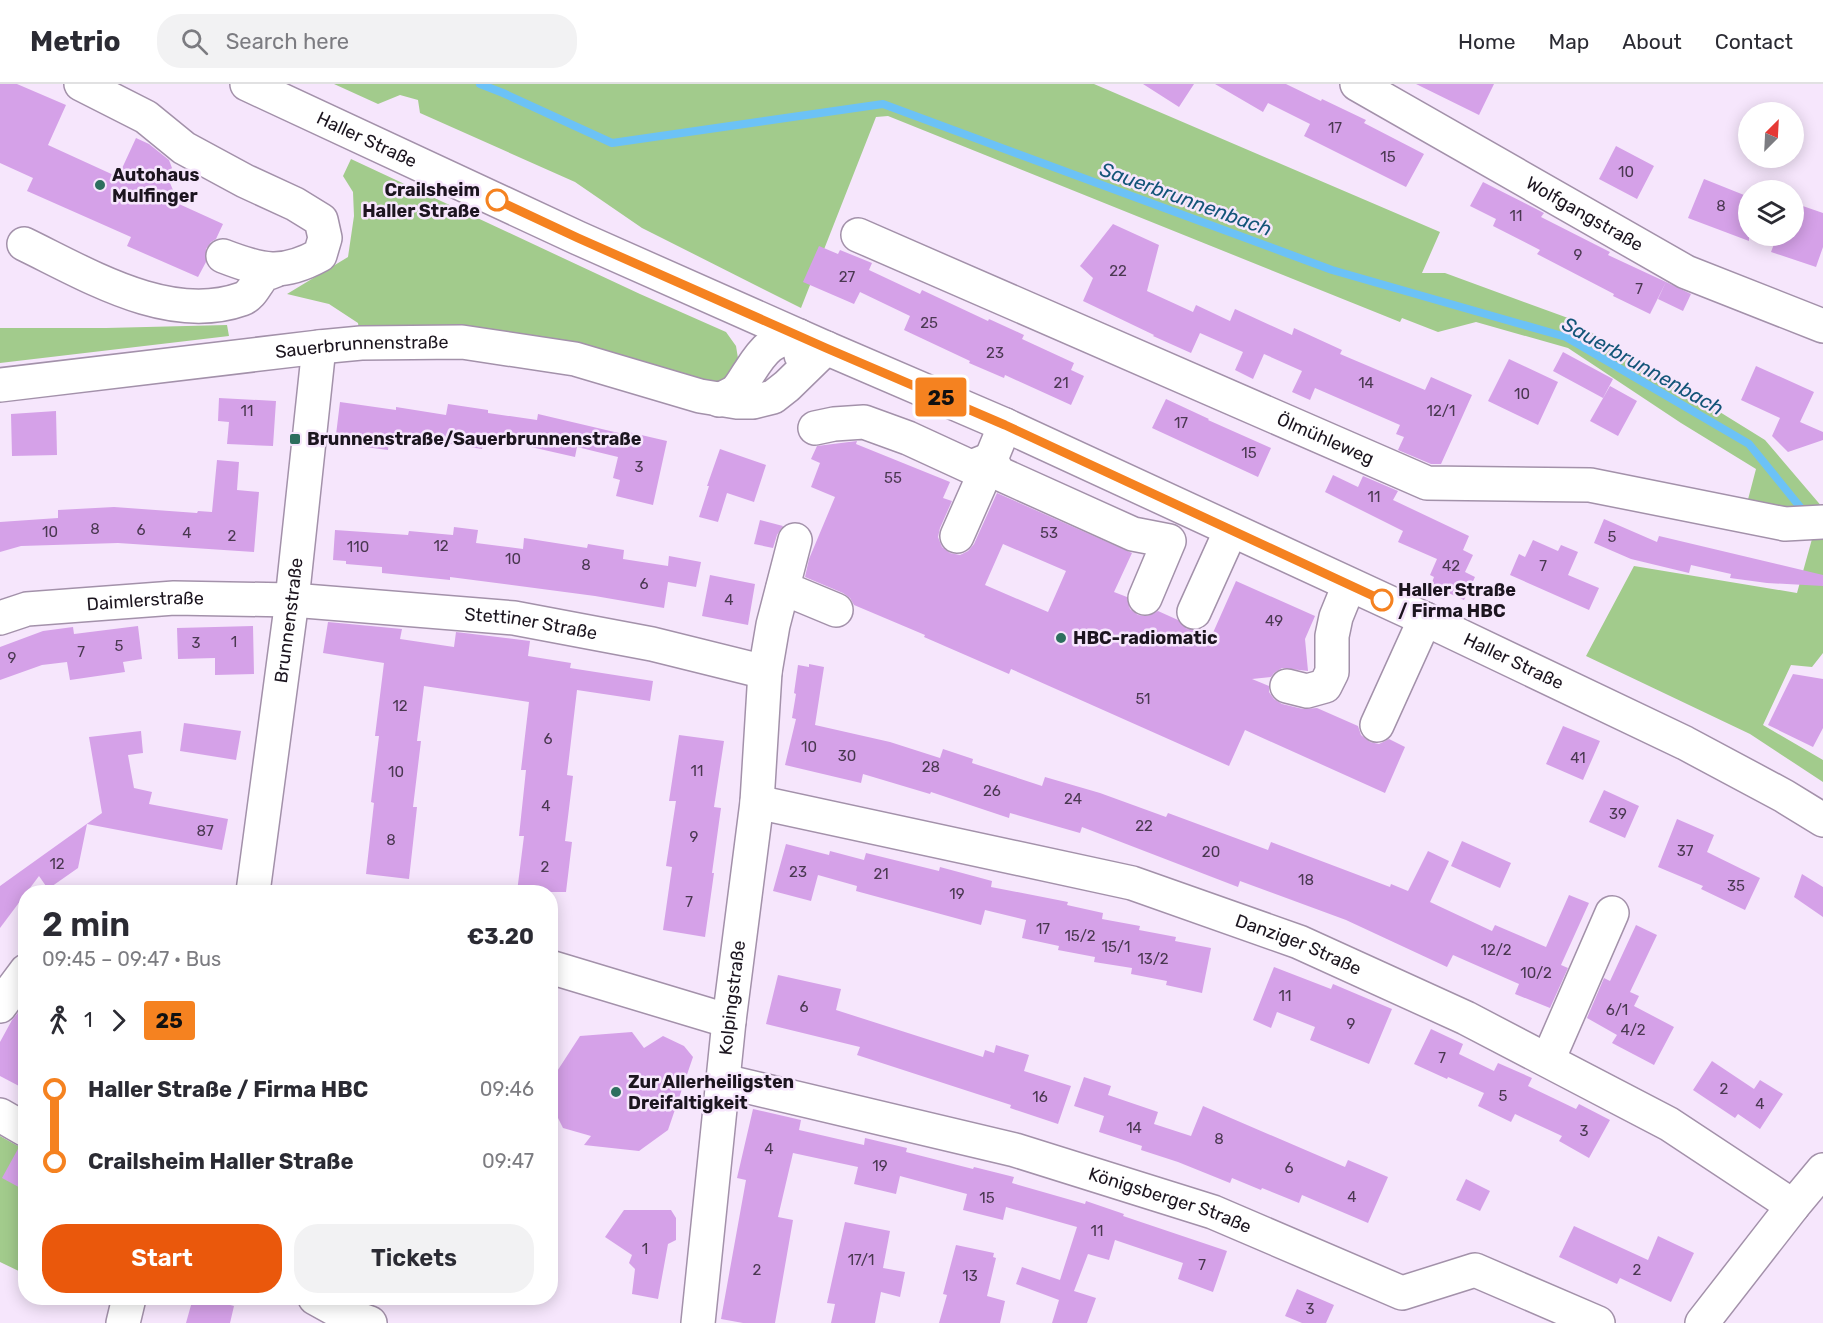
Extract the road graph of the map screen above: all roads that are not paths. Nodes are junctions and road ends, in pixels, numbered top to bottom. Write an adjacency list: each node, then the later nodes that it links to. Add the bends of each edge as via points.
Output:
1 (81, 84): 7 (street, via 146,117 184,148 321,220 325,238 320,255 300,266)
2 (247, 84): 8 (street, Haller Straße)
3 (1357, 84): 9 (street, Wolfgangstraße, via 1686,272)
4 (858, 235): 19 (street, Ölmühleweg, via 1427,483 1590,485 1785,524)
5 (24, 244): 7 (street, via 108,285 171,305 209,305 246,298 264,274)
6 (223, 256): 7 (street)
7 (276, 270)
8 (737, 309): 10 (street, Haller Straße); 12 (street, via 751,357)
9 (1823, 326)
10 (813, 342): 12 (street, via 784,338 763,352); 14 (street, Sauerbrunnenstraße, via 802,351 788,386 773,397 753,402); 15 (street, Haller Straße)
11 (319, 347): 13 (street, Sauerbrunnenstraße); 14 (street, Sauerbrunnenstraße, via 462,342 575,359); 27 (street, Brunnenstraße)
12 (750, 371): 14 (street, via 734,393)
13 (0, 385)
14 (719, 400)
15 (1005, 425): 17 (street); 18 (street, Haller Straße)
16 (815, 428): 17 (street, via 864,422 971,467)
17 (991, 459): 21 (street); 23 (street, via 998,472 1008,477 1133,534)
18 (1184, 509): 20 (street, Haller Straße); 23 (street)
19 (1823, 522)
20 (1231, 531): 24 (street, Haller Straße); 29 (street)
21 (957, 536)
22 (795, 540): 25 (street, Kolpingstraße)
23 (1169, 541): 26 (street)
24 (1349, 585): 31 (street, Haller Straße); 33 (street, via 1336,617 1332,672 1325,686 1307,691)
25 (783, 588): 28 (street); 32 (street, Kolpingstraße)
26 (1144, 598)
27 (292, 600): 30 (street, Daimlerstraße, via 174,598 27,609); 32 (street, Stettiner Straße, via 514,618 652,644); 37 (street, Brunnenstraße)
28 (836, 610)
29 (1194, 612)
30 (0, 618)
31 (1425, 619): 34 (street); 36 (street, Haller Straße, via 1684,743)
32 (765, 672): 35 (street, Kolpingstraße)
33 (1287, 686)
34 (1377, 725)
35 (757, 802): 42 (street, Kolpingstraße); 43 (street, Danziger Straße, via 1132,883 1299,942)
36 (1823, 820)
37 (254, 885)
38 (1612, 913): 43 (street)
39 (558, 969): 42 (street)
40 (18, 982): 41 (street)
41 (0, 1006)
42 (729, 1021): 44 (street, Kolpingstraße)
43 (1548, 1060): 48 (street, Danziger Straße, via 1669,1124)
44 (724, 1081): 53 (street, Kolpingstraße); 54 (street, Königsberger Straße, via 1051,1161 1213,1212 1402,1293 1475,1270)
45 (0, 1115): 46 (street)
46 (18, 1125)
47 (1823, 1170): 48 (street)
48 (1793, 1206): 55 (street)
49 (127, 1305): 51 (street)
50 (328, 1305): 52 (street)
51 (123, 1323)
52 (370, 1323)
53 (698, 1323)
54 (1598, 1323)
55 (1702, 1323)

